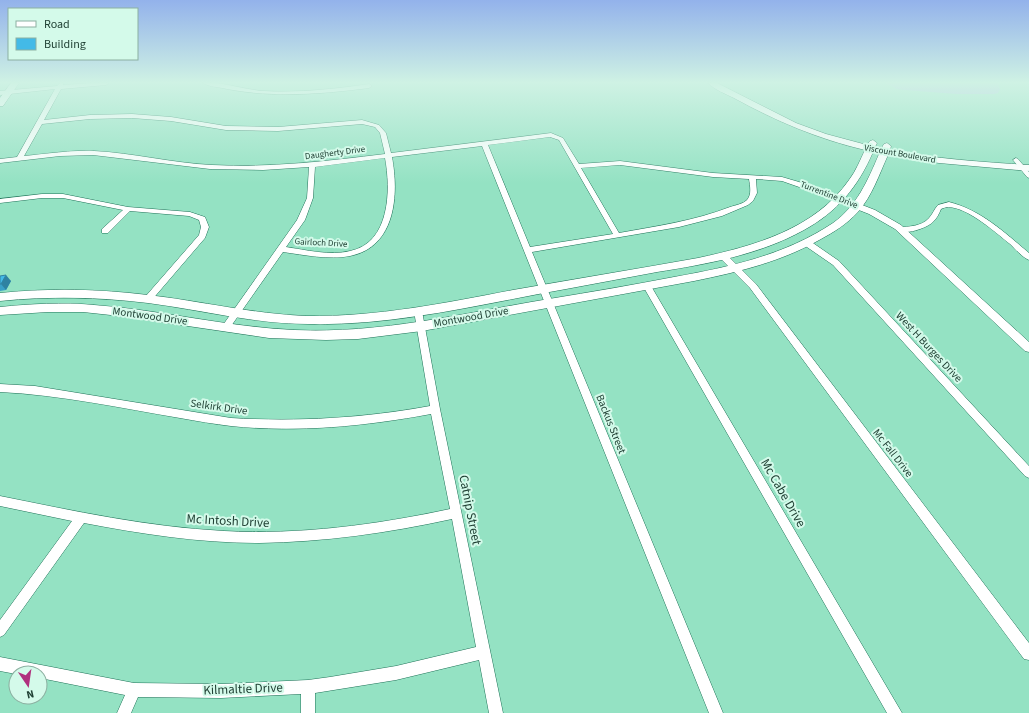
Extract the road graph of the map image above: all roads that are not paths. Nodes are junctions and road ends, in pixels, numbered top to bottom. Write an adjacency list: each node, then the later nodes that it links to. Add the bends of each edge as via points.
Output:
1 (43, 116): 6 (street)
2 (126, 116): 6 (street, Gairloch Drive)
3 (135, 116): 10 (street, Gairloch Drive, via 251,129 296,129 368,123 382,130)
4 (774, 116): 8 (main road, Viscount Boulevard, via 806,130)
5 (794, 116): 8 (main road, Viscount Boulevard)
6 (40, 122): 11 (street)
7 (484, 143): 10 (street, Daugherty Drive); 15 (street, Daugherty Drive, via 544,135 555,136 562,139); 27 (street, Backus Street)
8 (871, 146): 9 (main road, Viscount Boulevard); 18 (main road, Montwood Drive, via 856,178)
9 (886, 150): 13 (main road, Viscount Boulevard, via 954,163); 20 (main road, Montwood Drive, via 878,170)
10 (387, 156): 14 (street, Daugherty Drive); 26 (street, Gairloch Drive, via 391,175 390,201 374,242 349,254)
11 (20, 159): 12 (street, Daugherty Drive); 14 (street, Daugherty Drive, via 93,152 210,167 263,168)
12 (0, 161)
13 (1024, 164): 16 (street)
14 (312, 165): 26 (street, via 312,188 306,209)
15 (578, 166): 17 (street, Turrentine Drive, via 620,163); 24 (street, Daugherty Drive)
16 (1029, 176)
17 (752, 177): 18 (street, Turrentine Drive, via 788,180); 24 (street, via 754,196 746,204 695,221)
18 (839, 199): 20 (street, Turrentine Drive); 28 (main road, Montwood Drive, via 820,216 780,238 754,249)
19 (0, 201): 21 (street, via 63,196)
20 (857, 206): 22 (street, Turrentine Drive); 25 (main road, Montwood Drive, via 841,221)
21 (128, 209): 23 (street); 34 (street, via 190,214 205,222 202,236)
22 (901, 230): 29 (street, via 929,222 940,206 958,206 972,212); 41 (street, Turrentine Drive)
23 (105, 231)
24 (617, 235): 27 (street)
25 (807, 242): 30 (main road, Montwood Drive, via 774,257); 44 (street, West H Burges Drive, via 836,263)
26 (282, 249): 38 (street)
27 (528, 250): 32 (street, Backus Street)
28 (724, 257): 30 (street, Mc Fall Drive); 32 (main road, Montwood Drive)
29 (1029, 257)
30 (735, 268): 31 (main road, Montwood Drive); 50 (street, Mc Fall Drive, via 753,286)
31 (647, 286): 35 (main road, Montwood Drive); 58 (street, Mc Cabe Drive)
32 (543, 289): 35 (street, Backus Street); 37 (main road, Montwood Drive)
33 (0, 297): 34 (main road, Montwood Drive, via 80,293)
34 (148, 299): 38 (main road, Montwood Drive)
35 (548, 303): 39 (main road, Montwood Drive); 57 (street, Backus Street)
36 (0, 310): 40 (main road, Montwood Drive, via 95,309)
37 (418, 311): 38 (main road, Montwood Drive, via 370,318 327,320 280,318); 39 (street, Catnip Street)
38 (236, 312): 40 (street)
39 (420, 326): 40 (main road, Montwood Drive, via 373,333 319,336 267,333); 43 (street, Catnip Street)
40 (226, 327)
41 (1029, 348)
42 (0, 388): 43 (street, Selkirk Drive, via 36,390 231,422 258,424 325,424)
43 (435, 409): 46 (street, Catnip Street)
44 (1029, 472)
45 (0, 501): 47 (street, Mc Intosh Drive)
46 (456, 513): 47 (street, Mc Intosh Drive, via 370,530 272,537 192,534); 49 (street, Catnip Street)
47 (82, 517): 48 (street)
48 (0, 631)
49 (484, 652): 52 (street, Kilmaltie Drive, via 396,673); 56 (street, Catnip Street)
50 (1029, 654)
51 (0, 664): 53 (street, Kilmaltie Drive)
52 (308, 687): 53 (street, Kilmaltie Drive, via 221,691); 55 (street)
53 (134, 690): 54 (street)
54 (124, 713)
55 (308, 713)
56 (496, 713)
57 (716, 713)
58 (895, 713)

